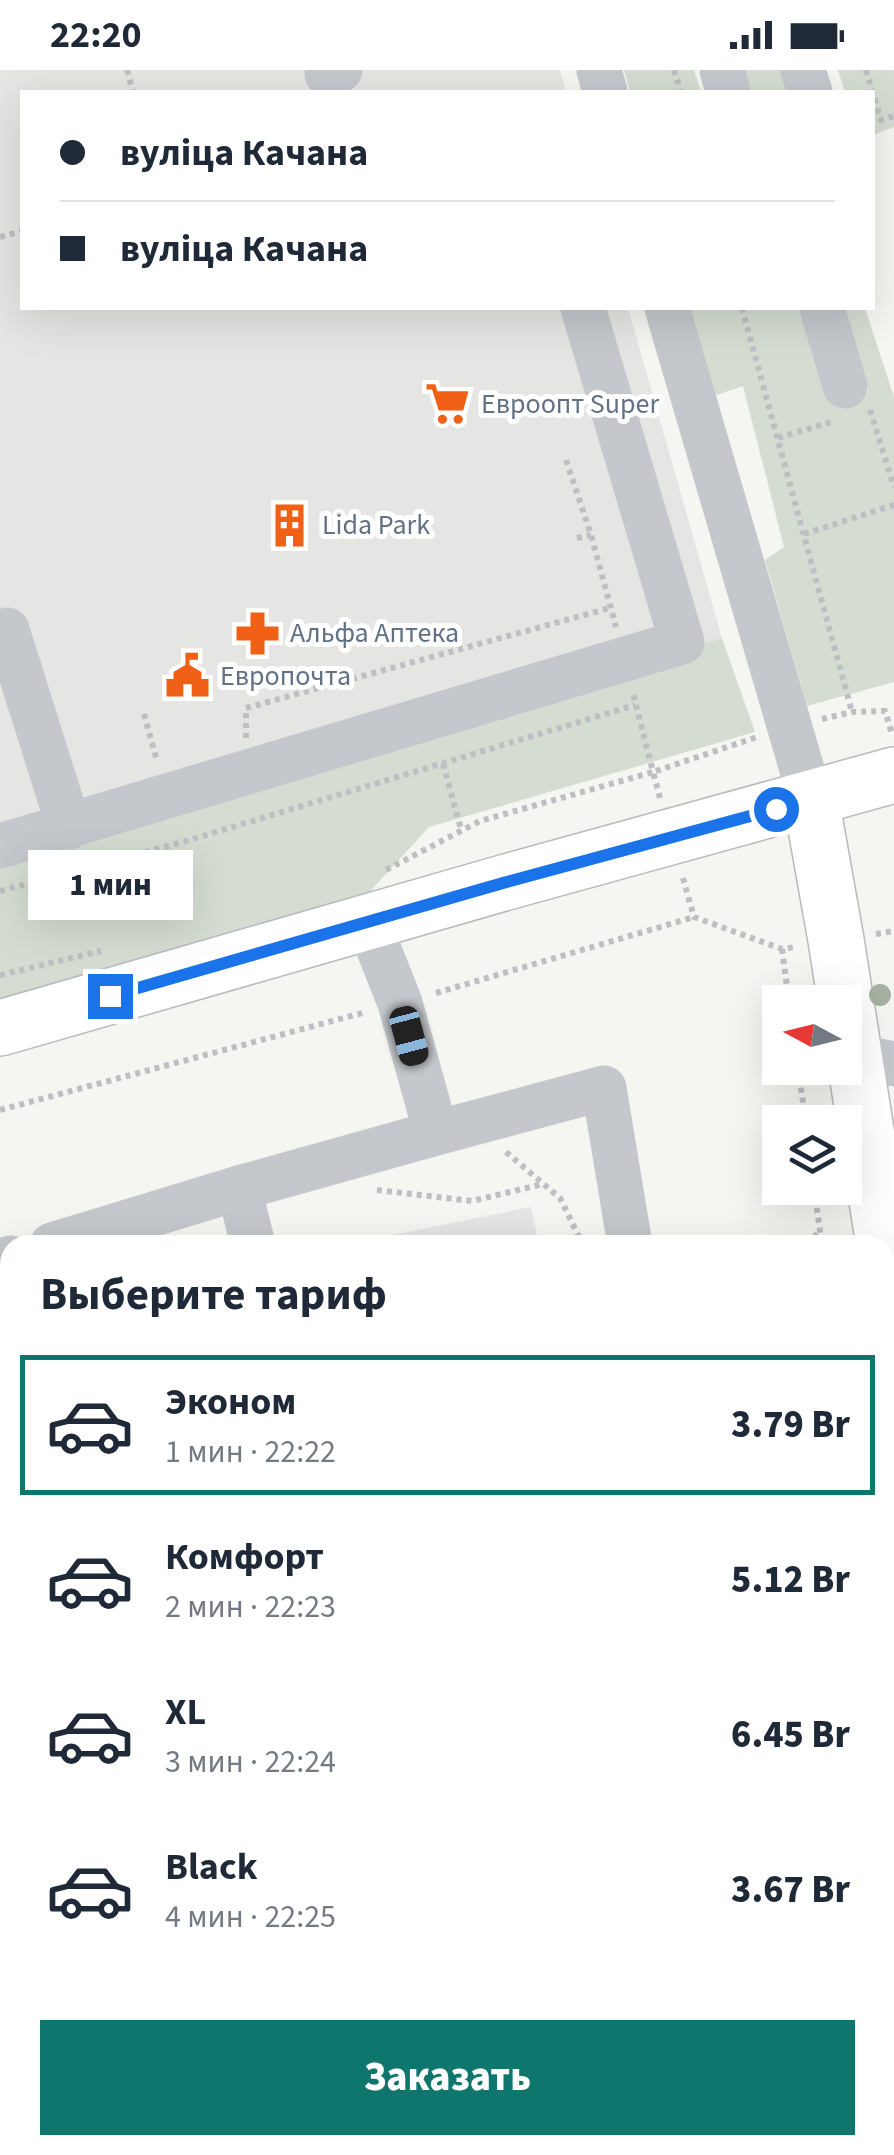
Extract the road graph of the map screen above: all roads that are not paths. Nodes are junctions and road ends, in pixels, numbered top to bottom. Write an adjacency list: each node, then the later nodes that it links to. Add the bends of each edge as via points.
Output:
1 (583, 310): 8 (lane, via 682,642)
2 (668, 310): 7 (lane)
3 (822, 310): 4 (lane)
4 (844, 407)
5 (7, 630): 8 (lane)
6 (894, 775): 7 (main road)
7 (811, 800): 10 (main road); 12 (main road, via 836,940)
8 (69, 827): 9 (lane)
9 (0, 846)
10 (374, 898): 11 (main road); 13 (lane, via 400,1003)
11 (0, 1028)
12 (874, 1060): 18 (main road)
13 (454, 1128): 14 (lane); 17 (lane, via 604,1088)
14 (239, 1188): 15 (lane); 16 (lane)
15 (85, 1235)
16 (251, 1235)
17 (628, 1235)
18 (884, 1235)

